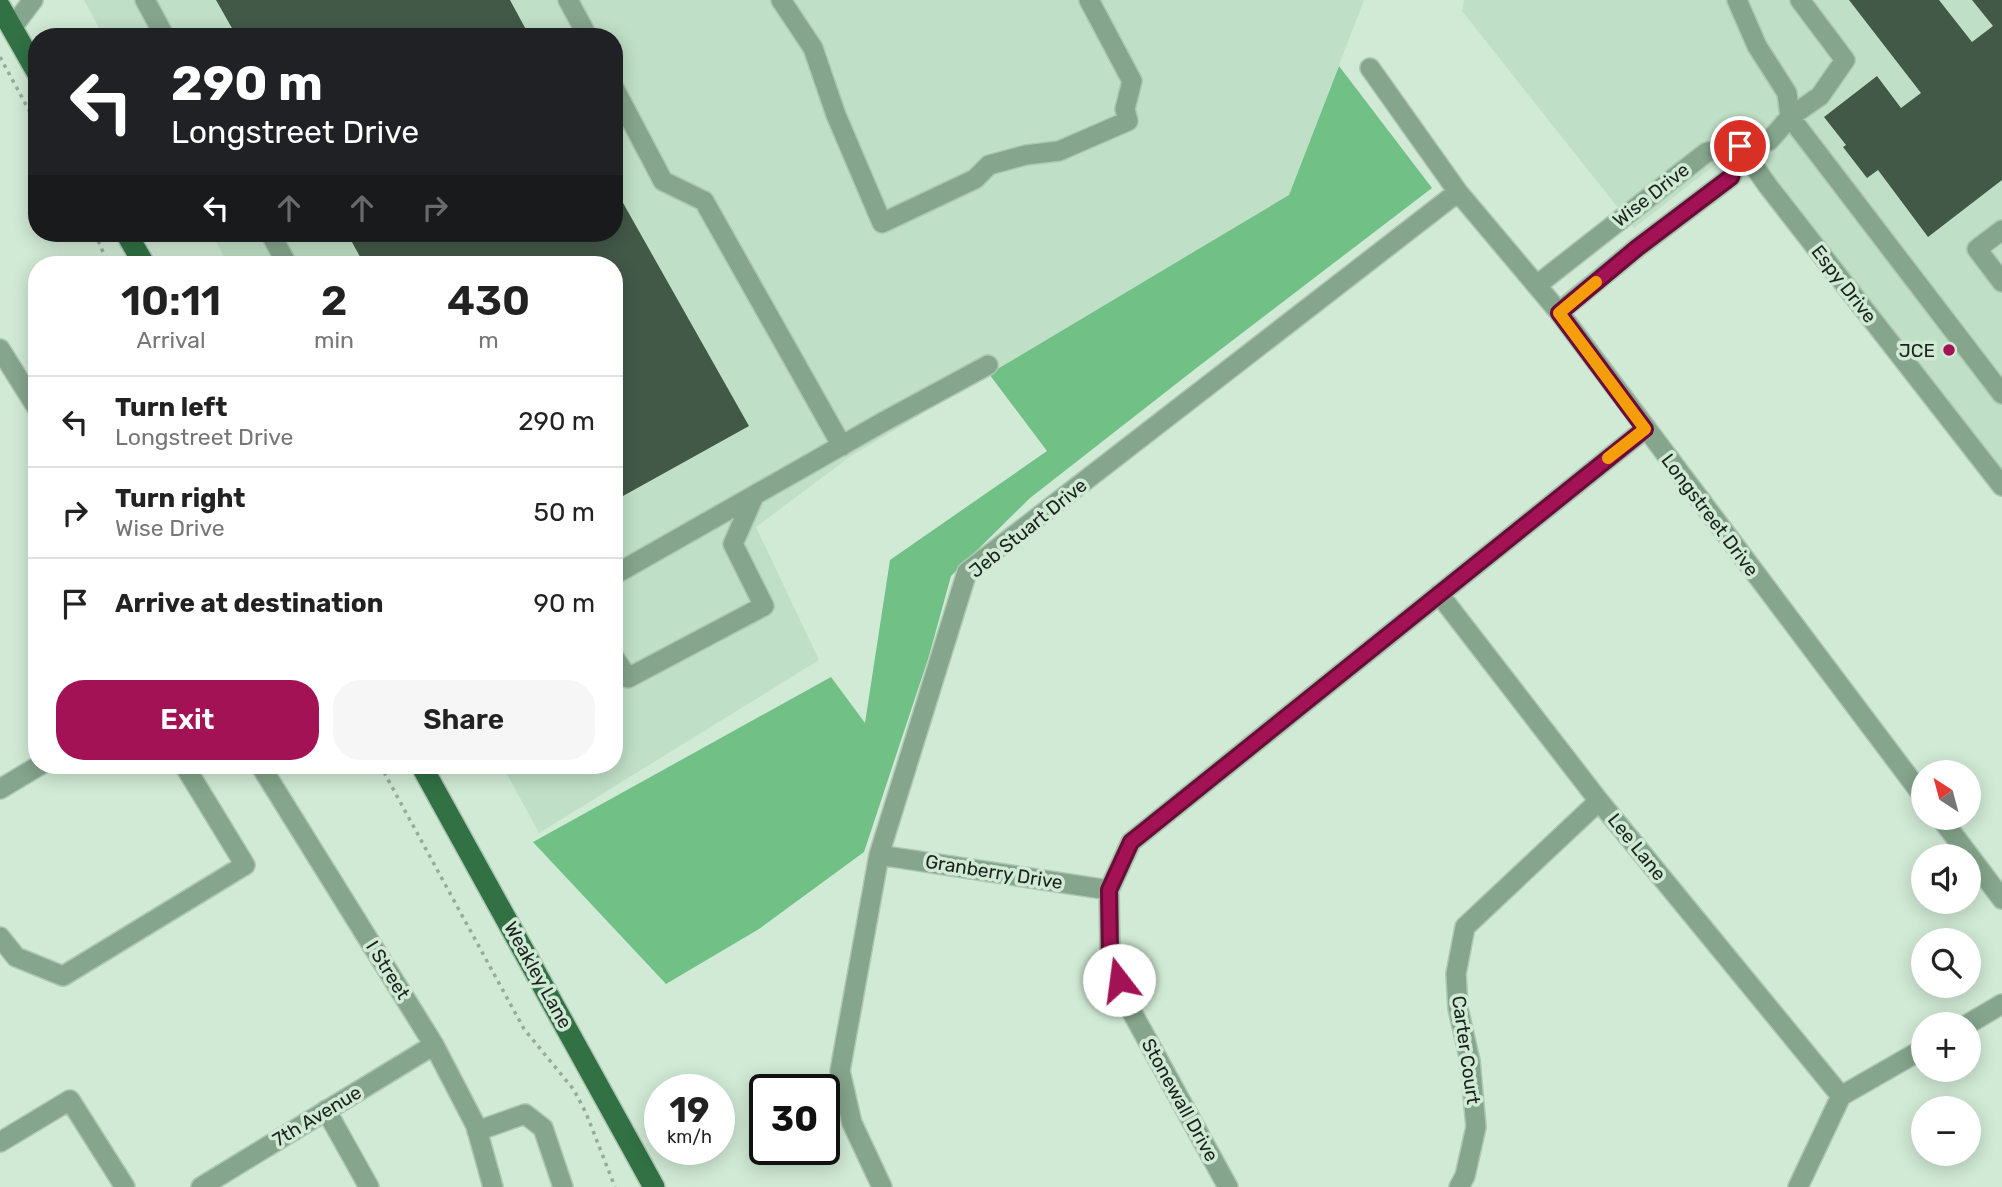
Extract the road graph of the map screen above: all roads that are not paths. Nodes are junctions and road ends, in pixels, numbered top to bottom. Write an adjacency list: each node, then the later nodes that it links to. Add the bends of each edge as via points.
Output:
1 (33, 0): 9 (street)
2 (145, 0): 10 (street)
3 (568, 0): 11 (street)
4 (781, 0): 5 (street, via 813,48 882,223 975,180 989,165 1059,151 1128,121 1125,108 1132,81)
5 (1089, 0)
6 (1737, 0): 15 (street, via 1757,46 1787,93)
7 (1800, 0): 15 (street, via 1845,60 1820,96)
8 (0, 7): 9 (main road)
9 (12, 28): 12 (main road)
10 (160, 28)
11 (582, 28)
12 (28, 56)
13 (1370, 68): 17 (street, Longstreet Drive)
14 (623, 105): 27 (street, via 663,181 704,201)
15 (1790, 117): 16 (street, via 1769,141); 25 (street)
16 (1740, 146): 20 (street, Wise Drive, via 1707,152); 21 (street, Wise Drive, via 1731,177); 28 (street, Espy Drive)
17 (1458, 192): 20 (street, Longstreet Drive); 41 (street, Jeb Stuart Drive, via 967,572)
18 (2002, 230): 19 (street, via 1977,249)
19 (2002, 282)
20 (1537, 285): 21 (street, Longstreet Drive)
21 (1559, 313): 26 (street, Longstreet Drive)
22 (0, 349): 24 (street)
23 (988, 365): 27 (street)
24 (28, 380)
25 (2002, 394)
26 (1645, 429): 31 (street, Stonewall Drive); 37 (street, Longstreet Drive)
27 (842, 446): 29 (street)
28 (2000, 478)
29 (754, 496): 30 (street); 32 (street, via 733,544 764,606 628,678)
30 (623, 570)
31 (1439, 594): 39 (street, Lee Lane); 42 (street, Stonewall Drive, via 1131,842)
32 (623, 670)
33 (28, 772): 38 (street)
34 (189, 774): 44 (street, via 245,865 63,976 16,957)
35 (266, 774): 47 (street, I Street)
36 (426, 774): 58 (main road, Weakley Lane)
37 (1911, 780)
38 (0, 789)
39 (1599, 801): 49 (street, Lee Lane); 61 (street, Carter Court, via 1465,927 1456,974 1476,1127)
40 (1950, 830): 43 (street)
41 (879, 855): 42 (street, Granberry Drive); 59 (street, Jeb Stuart Drive, via 840,1072 852,1123)
42 (1109, 890): 60 (street, Stonewall Drive, via 1110,956 1128,1005)
43 (2002, 899)
44 (0, 937)
45 (2002, 1004): 46 (street)
46 (1981, 1016)
47 (434, 1045): 50 (street, 7th Avenue); 51 (street, I Street)
48 (1911, 1056): 49 (street)
49 (1841, 1096): 62 (street)
50 (326, 1110): 54 (street, 7th Avenue); 55 (street)
51 (477, 1131): 56 (street, I Street); 57 (street, via 525,1114 543,1128)
52 (0, 1142): 53 (street, via 70,1100)
53 (125, 1187)
54 (201, 1187)
55 (369, 1187)
56 (492, 1187)
57 (563, 1187)
58 (654, 1187)
59 (883, 1187)
60 (1228, 1187)
61 (1460, 1187)
62 (1798, 1187)

